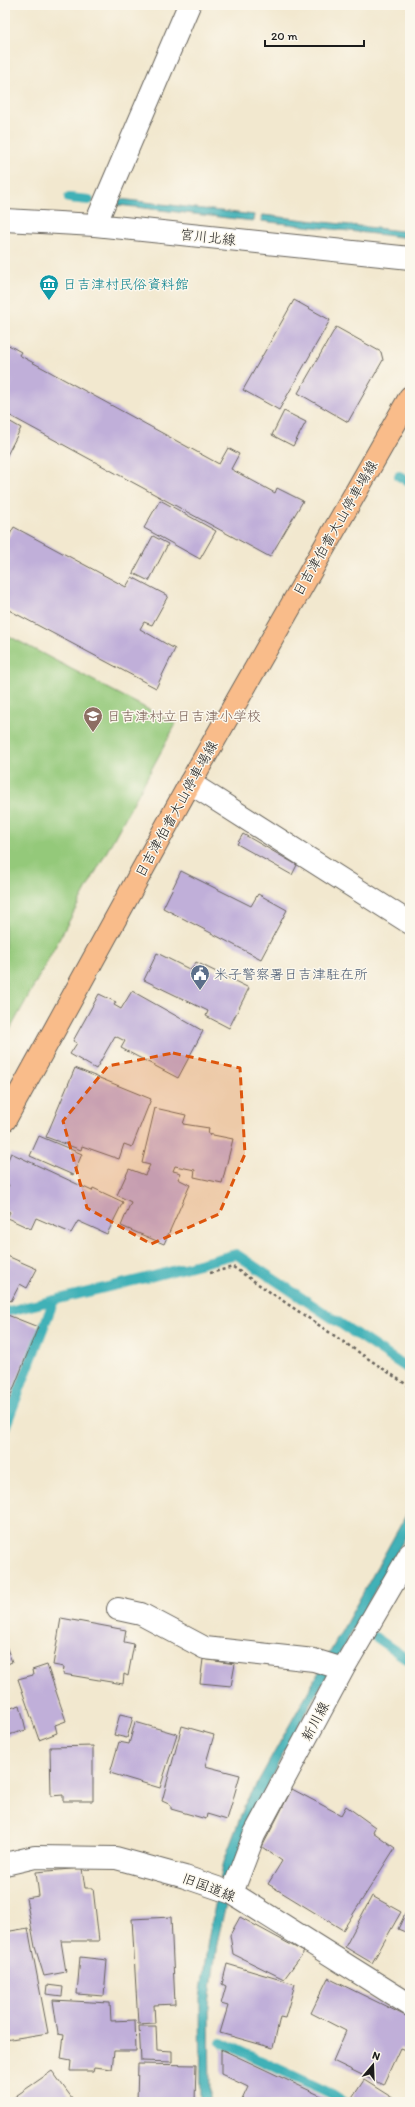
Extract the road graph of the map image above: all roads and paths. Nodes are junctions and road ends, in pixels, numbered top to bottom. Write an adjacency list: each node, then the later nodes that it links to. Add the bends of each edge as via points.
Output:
1 (189, 5): 3 (street)
2 (5, 220): 3 (street, 宮川北線)
3 (95, 226): 4 (street, 宮川北線)
4 (410, 258)
5 (410, 397): 6 (main road, 日吉津伯耆大山停車場線)
6 (190, 783): 7 (street); 8 (main road, 日吉津伯耆大山停車場線)
7 (410, 923)
8 (10, 1098): 9 (main road, 日吉津伯耆大山停車場線)
9 (5, 1120)
10 (210, 1273): 11 (path, via 233,1267)
11 (410, 1387)
12 (410, 1554): 14 (street, 新川線)
13 (118, 1609): 14 (street, via 140,1614 205,1648 314,1660)
14 (342, 1669): 16 (street, 新川線, via 254,1835)
15 (5, 1864): 16 (street, 旧国道線, via 35,1857 116,1858)
16 (232, 1893): 17 (street, 旧国道線)
17 (410, 2005)

